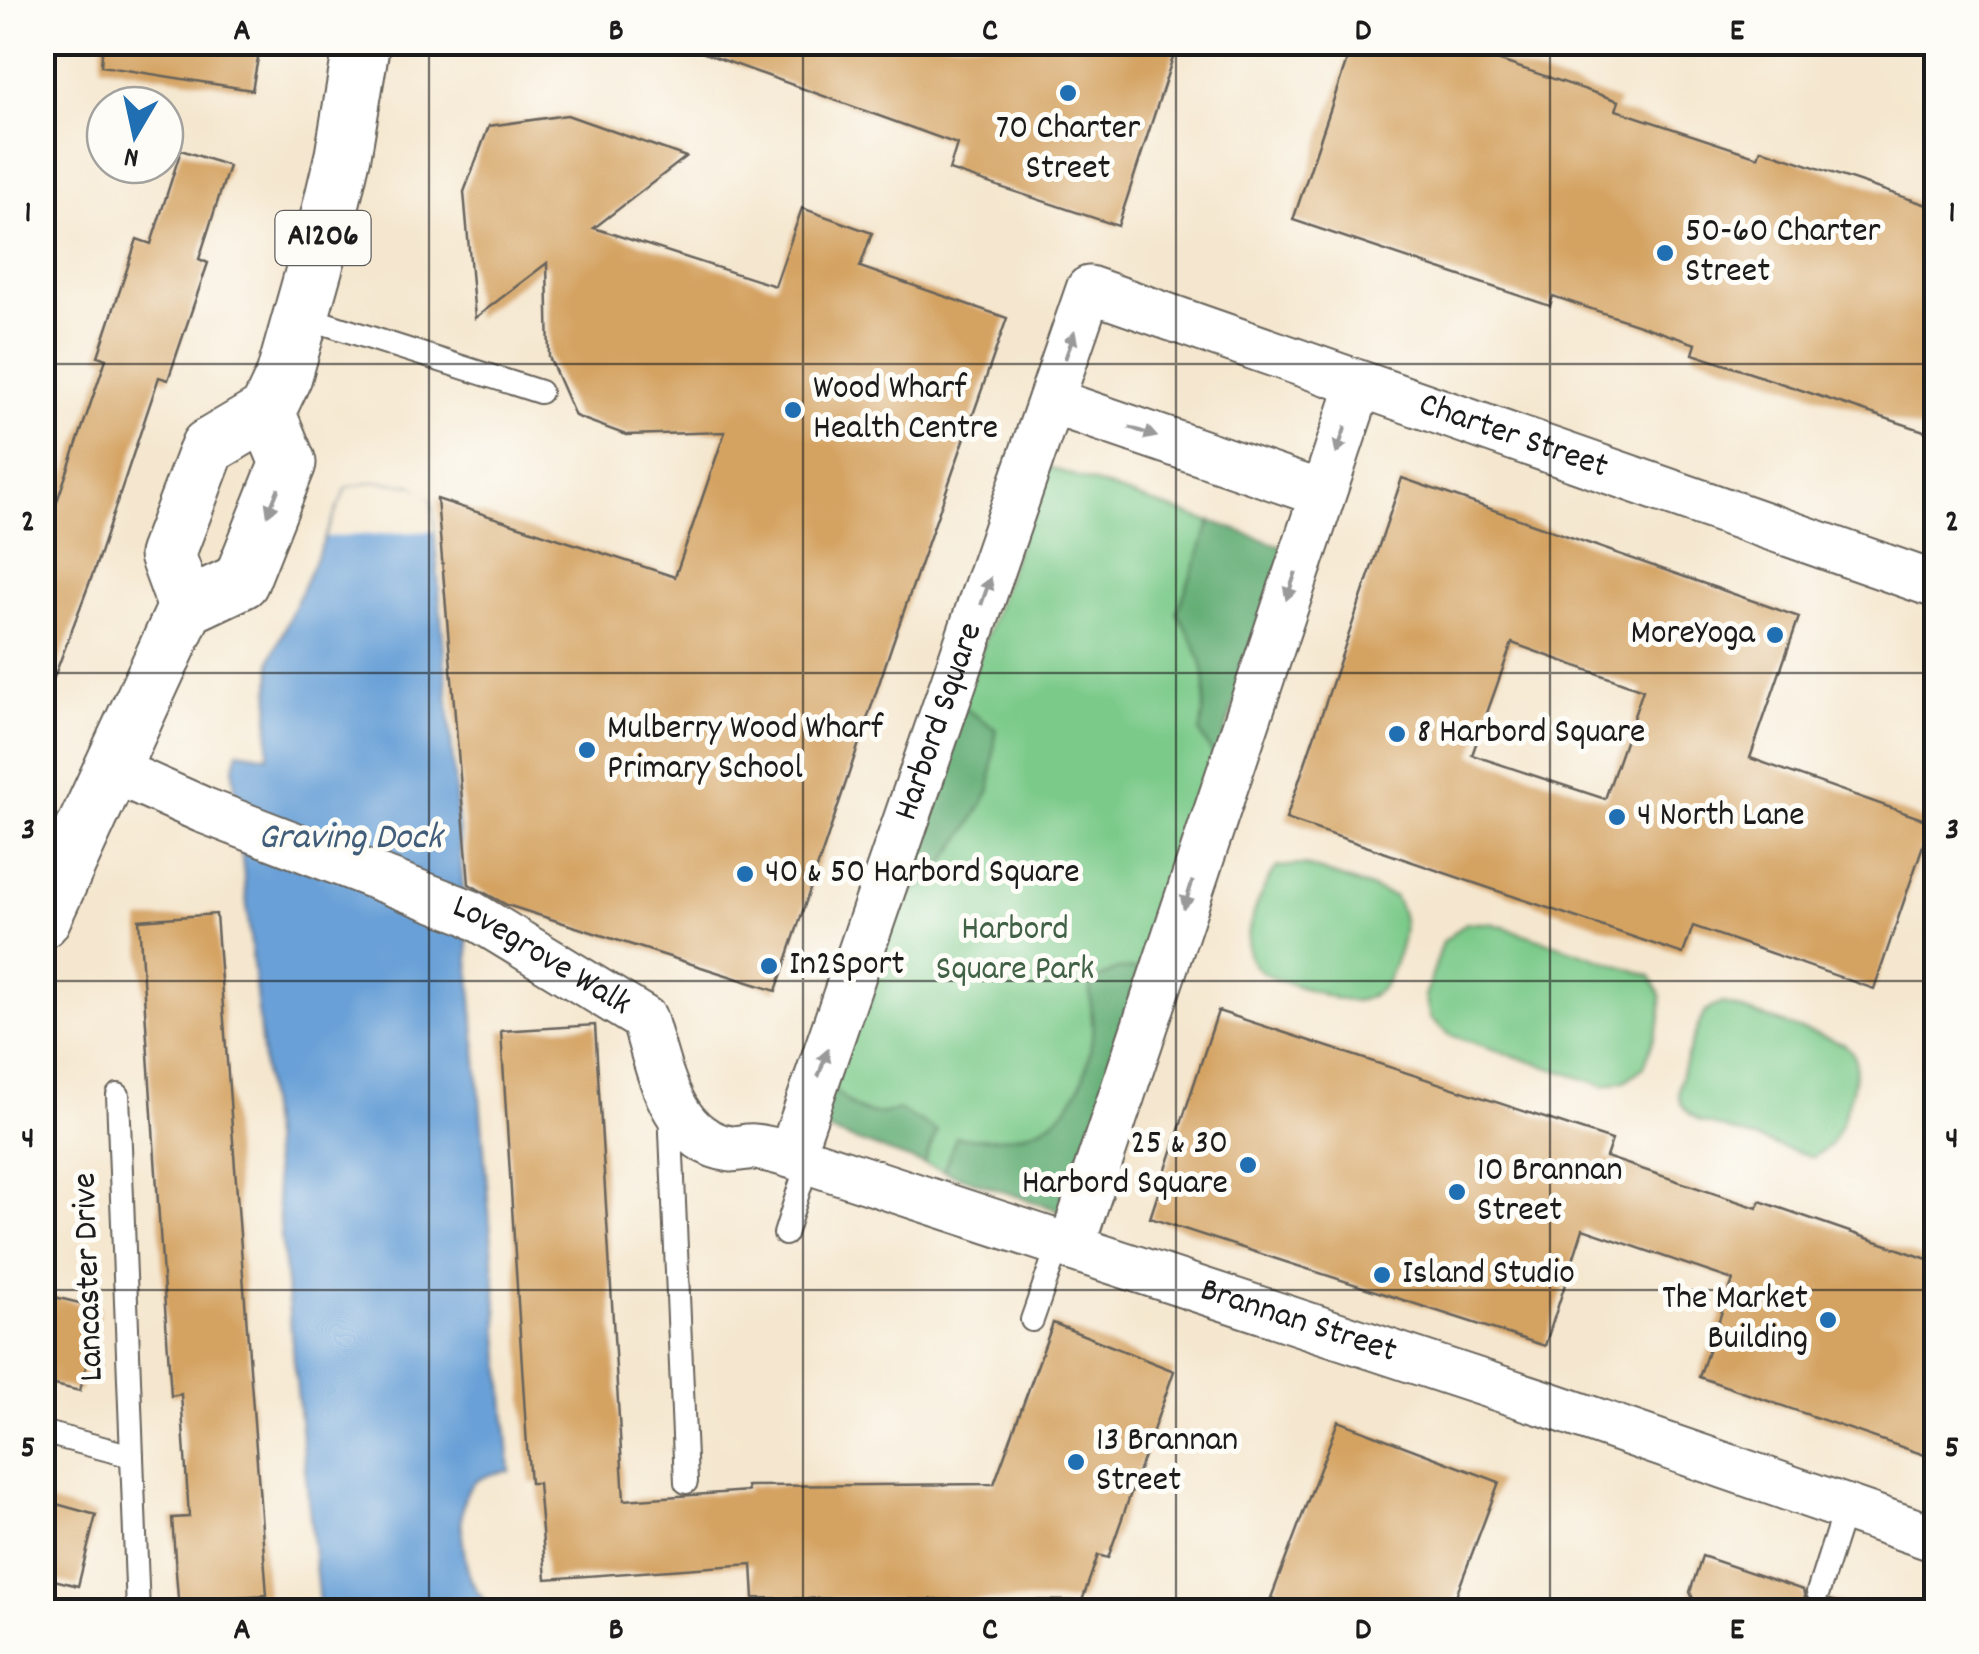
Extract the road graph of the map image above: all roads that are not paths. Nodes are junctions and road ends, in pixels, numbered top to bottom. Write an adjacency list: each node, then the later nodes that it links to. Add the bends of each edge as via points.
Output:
1 (362, 42): 3 (main road, A1206, via 343,155)
2 (1088, 289): 4 (street, Charter Street); 6 (street, Harbord Square, one-way to 2)
3 (302, 316): 5 (lane); 7 (main road, A1206)
4 (1359, 386): 8 (street, one-way to 8); 9 (street, Charter Street)
5 (540, 392)
6 (1051, 400): 8 (street, one-way to 8); 15 (street, Harbord Square, one-way to 6)
7 (267, 412): 10 (main road, via 208,447 168,555); 10 (main road, one-way to 10, via 288,463 241,582)
8 (1322, 494): 17 (street, one-way to 17)
9 (1936, 584)
10 (186, 607): 11 (main road)
11 (112, 770): 12 (main road); 14 (street, Lovegrove Walk, via 468,912 644,1019)
12 (50, 884)
13 (118, 1095): 20 (lane, Lancaster Drive)
14 (670, 1101): 15 (street, Brannan Street, via 705,1140); 21 (lane, Lovegrove Walk)
15 (800, 1158): 16 (lane); 17 (street, Brannan Street)
16 (785, 1234)
17 (1065, 1245): 18 (lane); 22 (street, Brannan Street)
18 (1032, 1320)
19 (42, 1432): 20 (lane)
20 (132, 1456): 25 (lane, Lancaster Drive)
21 (686, 1482)
22 (1845, 1508): 23 (street, Brannan Street); 24 (lane)
23 (1936, 1539)
24 (1818, 1592)
25 (138, 1612)

